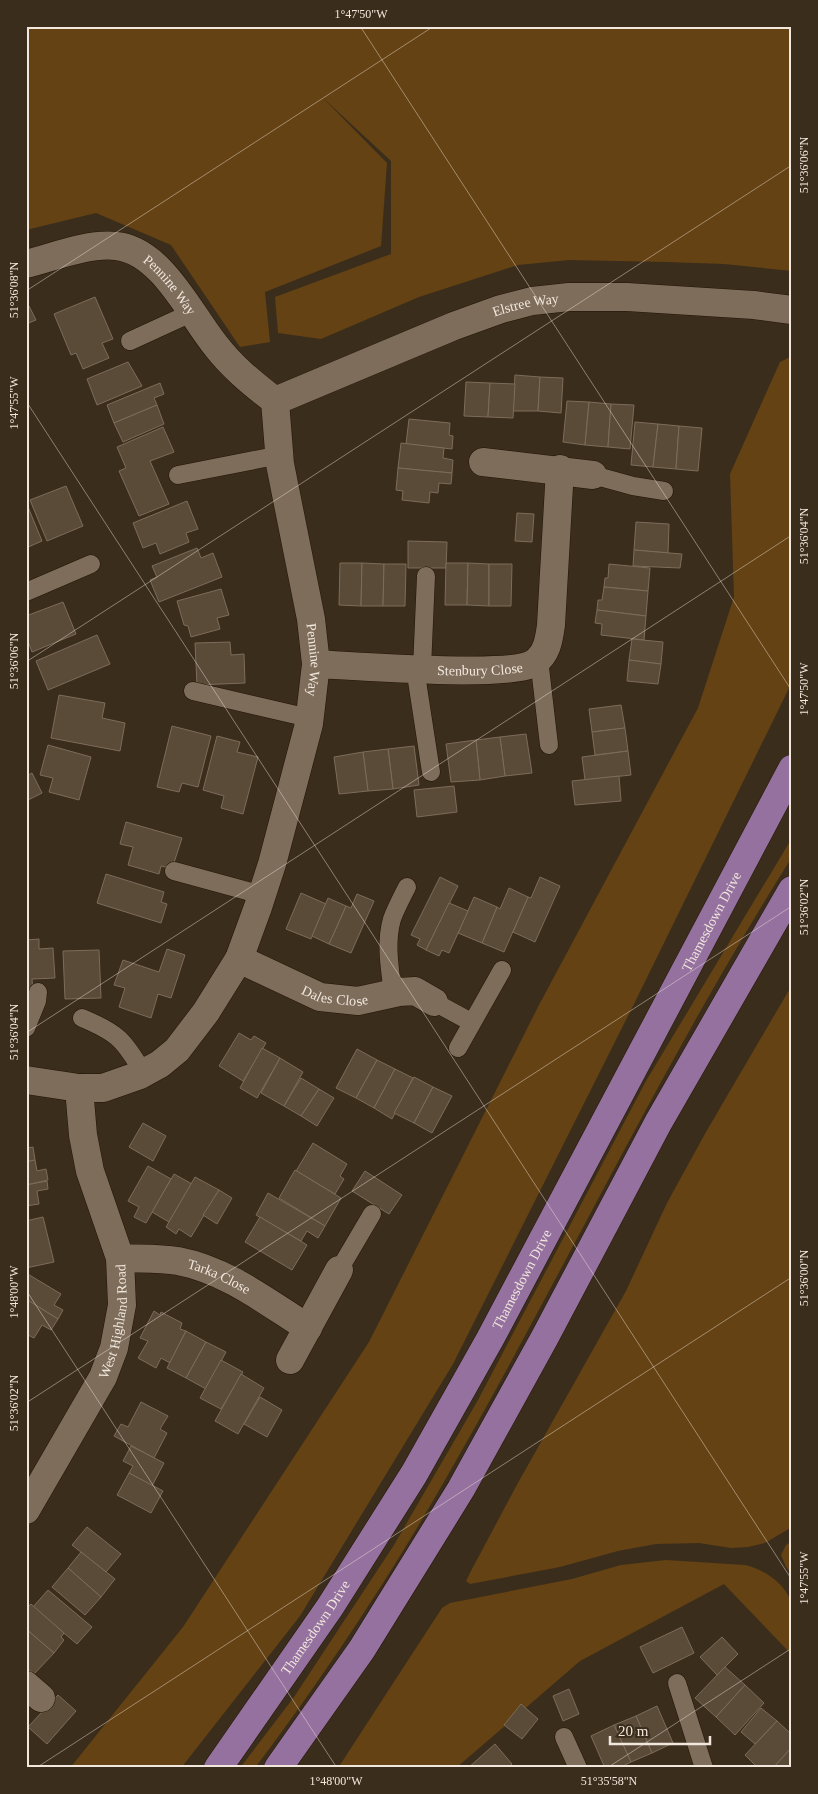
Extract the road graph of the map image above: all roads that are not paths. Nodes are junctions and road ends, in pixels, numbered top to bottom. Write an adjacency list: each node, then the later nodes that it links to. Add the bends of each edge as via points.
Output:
1 (26, 264): 3 (street, Pennine Way, via 96,246 129,248 162,271)
2 (792, 310): 5 (street, Elstree Way, via 627,297 569,297 532,302 454,326)
3 (191, 313): 4 (lane); 5 (street, Pennine Way, via 246,380)
4 (130, 341)
5 (275, 400): 6 (street, Pennine Way)
6 (280, 455): 9 (lane); 16 (street, Pennine Way, via 311,619)
7 (483, 462): 8 (street)
8 (560, 470): 10 (street); 15 (street, Stenbury Close, via 551,625 549,641)
9 (178, 475)
10 (593, 475): 11 (lane)
11 (664, 491)
12 (91, 564): 14 (lane)
13 (426, 576): 17 (lane)
14 (26, 592)
15 (540, 659): 17 (street, Stenbury Close, via 524,668); 20 (lane)
16 (316, 664): 17 (street, Stenbury Close); 19 (street, Pennine Way)
17 (419, 668): 22 (lane)
18 (193, 691): 19 (lane)
19 (309, 718): 28 (street, Pennine Way)
20 (549, 745)
21 (792, 769): 24 (main road, Thamesdown Drive)
22 (431, 772)
23 (792, 800): 24 (main road)
24 (753, 841): 49 (main road, Thamesdown Drive, via 490,1339 414,1474 330,1607)
25 (174, 871): 28 (lane)
26 (407, 886): 32 (lane, via 392,919 389,938)
27 (792, 890): 50 (main road, via 658,1123 461,1489 362,1650)
28 (262, 895): 29 (street, Pennine Way)
29 (239, 959): 32 (street, Dales Close, via 320,997 358,1001); 38 (street, Pennine Way, via 177,1050)
30 (502, 970): 35 (lane)
31 (38, 992): 36 (lane, via 38,1001)
32 (392, 994): 33 (street, Dales Close, via 415,991)
33 (434, 1002): 35 (lane)
34 (82, 1018): 38 (lane, via 116,1033)
35 (471, 1022): 37 (lane)
36 (26, 1028)
37 (458, 1048)
38 (144, 1074): 40 (street, Pennine Way, via 103,1088)
39 (26, 1080): 40 (street, Pennine Way)
40 (79, 1088): 42 (street, West Highland Road, via 90,1171)
41 (372, 1214): 43 (lane)
42 (120, 1258): 44 (street, Tarka Close, via 177,1261 214,1272); 46 (street, West Highland Road, via 122,1305 114,1348 103,1377)
43 (340, 1270): 44 (street)
44 (308, 1328): 45 (street)
45 (290, 1360)
46 (31, 1494)
47 (677, 1683): 52 (lane)
48 (564, 1737): 51 (lane)
49 (218, 1768)
50 (278, 1768)
51 (578, 1768)
52 (704, 1768)

